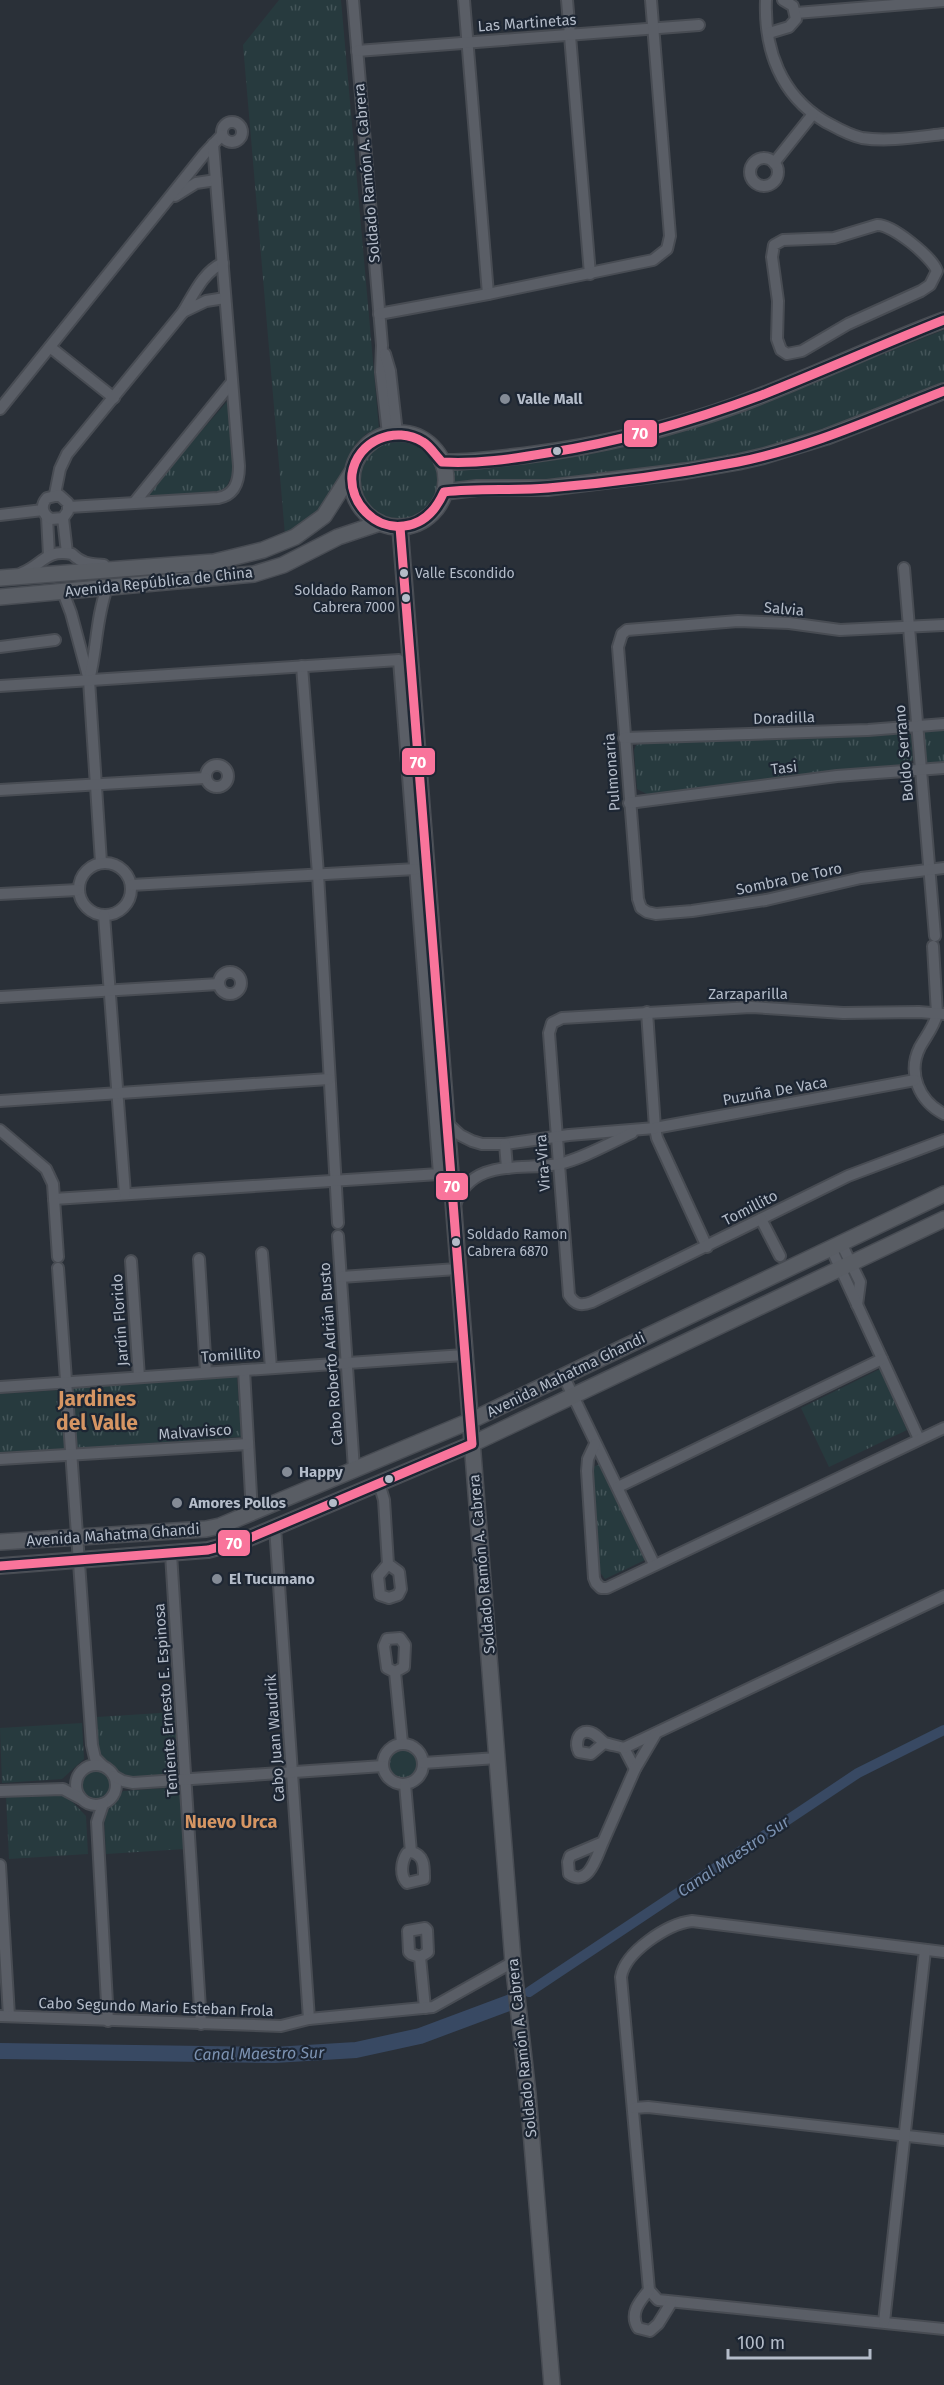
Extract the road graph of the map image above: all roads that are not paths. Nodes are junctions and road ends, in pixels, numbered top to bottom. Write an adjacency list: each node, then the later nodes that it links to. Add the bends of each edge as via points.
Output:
1 (352, 0): 14 (street, Soldado Ramón A. Cabrera)
2 (464, 0): 13 (street)
3 (567, 0): 12 (street)
4 (651, 0): 10 (street)
5 (766, 0): 11 (street)
6 (783, 0): 8 (street)
7 (944, 1): 8 (street)
8 (796, 13): 11 (street, via 789,27)
9 (699, 25): 10 (street, Las Martinetas)
10 (654, 28): 12 (street, Las Martinetas); 24 (street, via 670,244 657,258)
11 (769, 33): 15 (street, via 780,77)
12 (570, 35): 13 (street, Las Martinetas); 24 (street)
13 (468, 43): 14 (street, Las Martinetas); 25 (street)
14 (357, 51): 28 (street, Soldado Ramón A. Cabrera)
15 (813, 114): 16 (street, via 861,138); 19 (street)
16 (944, 134)
17 (222, 135): 18 (street)
18 (213, 144): 20 (street); 21 (street)
19 (774, 163)
20 (216, 180): 21 (street, via 196,183); 22 (street)
21 (160, 207): 31 (street)
22 (223, 263): 26 (street); 27 (street, via 204,278)
23 (941, 271): 23 (street, via 885,225 834,238 778,242 772,250 778,346 788,354 802,351 848,324 927,288)
24 (590, 274): 25 (street)
25 (488, 294): 28 (street)
26 (225, 298): 27 (street, via 206,301); 32 (street)
27 (183, 312): 34 (street)
28 (378, 314): 30 (street, Soldado Ramón A. Cabrera)
29 (944, 320): 37 (main road, via 747,401 675,425 550,452)
30 (382, 345): 36 (street, Soldado Ramón A. Cabrera, via 381,372); 36 (street, Soldado Ramón A. Cabrera, via 390,371)
31 (50, 347): 34 (street); 35 (street)
32 (232, 382): 41 (street); 41 (street, via 239,473 233,490 218,498)
33 (944, 391): 39 (main road, via 755,458 686,471 547,488)
34 (114, 398): 40 (street, via 67,454)
35 (0, 408)
36 (392, 433): 37 (main road, via 411,434 424,440); 38 (main road, via 364,448)
37 (442, 462): 39 (main road)
38 (352, 472): 46 (main road, via 358,502); 50 (main road, Avenida República de China, via 324,516 295,537 223,560)
39 (444, 492): 47 (main road, via 440,503 423,520)
40 (54, 494): 42 (street, via 63,496); 43 (street, via 44,501)
41 (134, 503): 42 (street)
42 (69, 507): 45 (street)
43 (45, 514): 44 (street); 45 (street, via 56,520); 49 (street)
44 (0, 515)
45 (63, 518): 48 (street)
46 (380, 523): 47 (main road); 53 (main road, Avenida República de China, via 254,574)
47 (400, 527): 95 (main road, Soldado Ramón A. Cabrera)
48 (67, 553): 49 (street); 50 (street, via 86,563)
49 (49, 555): 52 (street, via 35,568)
50 (144, 568): 52 (main road, Avenida República de China)
51 (904, 568): 57 (street, Boldo Serrano)
52 (5, 578)
53 (108, 588): 54 (main road, Avenida República de China); 62 (street, via 100,607)
54 (63, 592): 55 (main road, Avenida República de China); 62 (street)
55 (0, 597)
56 (944, 625): 57 (street, Salvia)
57 (908, 627): 58 (street, Salvia, via 840,630 738,621 634,628); 65 (street, Boldo Serrano)
58 (622, 634): 66 (street, Pulmonaria, via 618,647)
59 (56, 640): 60 (street)
60 (0, 647)
61 (302, 666): 62 (street); 75 (street, via 399,660); 77 (street)
62 (89, 680): 63 (street); 70 (street)
63 (0, 686)
64 (944, 724): 65 (street, Doradilla)
65 (916, 727): 66 (street, Doradilla); 68 (street, Boldo Serrano)
66 (624, 738): 72 (street, Pulmonaria)
67 (944, 768): 68 (street, Tasi)
68 (920, 770): 72 (street, Tasi, via 837,776); 76 (street, Boldo Serrano)
69 (205, 778): 70 (street)
70 (96, 785): 71 (street); 73 (street)
71 (0, 790)
72 (629, 803): 81 (street, Pulmonaria)
73 (101, 862): 78 (street, via 124,871); 79 (street, via 81,876)
74 (944, 868): 76 (street, Sombra De Toro)
75 (416, 869): 77 (street); 104 (street, via 439,1174)
76 (929, 869): 81 (street, Sombra De Toro, via 861,878 713,909 656,914); 88 (street, Boldo Serrano)
77 (318, 874): 78 (street); 90 (street)
78 (131, 885): 82 (street, via 123,908)
79 (78, 890): 80 (street); 82 (street, via 85,907)
80 (0, 894)
81 (641, 908)
82 (104, 915): 84 (street)
83 (219, 984): 84 (street)
84 (110, 990): 85 (street); 92 (street)
85 (0, 996): 86 (street)
86 (0, 1002)
87 (647, 1012): 88 (street, Zarzaparilla, via 765,1006 843,1014); 89 (street, Zarzaparilla, via 562,1018); 96 (street)
88 (941, 1014): 91 (street, Boldo Serrano, via 915,1059)
89 (552, 1023): 99 (street, Vira-Vira, via 549,1033)
90 (330, 1079): 92 (street); 104 (street)
91 (915, 1080): 94 (street, via 927,1101); 96 (street, Puzuña De Vaca)
92 (118, 1094): 93 (street); 105 (street)
93 (0, 1101)
94 (944, 1114)
95 (446, 1121): 101 (street, via 472,1141); 108 (main road, Soldado Ramón A. Cabrera)
96 (654, 1128): 98 (street, Puzuña De Vaca); 114 (street)
97 (0, 1130): 107 (street, via 46,1169)
98 (640, 1130): 99 (street); 102 (street)
99 (556, 1136): 101 (street); 102 (street, Vira-Vira)
100 (944, 1140): 109 (street, Tomillito, via 862,1170)
101 (505, 1144): 103 (street)
102 (558, 1164): 103 (street); 122 (street, Vira-Vira, via 567,1288)
103 (507, 1168): 108 (street, via 476,1176 459,1194)
104 (336, 1181): 105 (street); 111 (street)
105 (125, 1194): 107 (street)
106 (944, 1194): 113 (main road, Avenida Mahatma Ghandi)
107 (54, 1199): 131 (street)
108 (453, 1211): 120 (main road, Soldado Ramón A. Cabrera)
109 (761, 1219): 114 (street, Tomillito); 116 (street)
110 (944, 1219): 119 (main road, Avenida Mahatma Ghandi)
111 (338, 1223)
112 (338, 1236): 121 (street, Cabo Roberto Adrián Busto)
113 (836, 1246): 119 (street); 129 (main road, Avenida Mahatma Ghandi)
114 (707, 1247): 122 (street, Tomillito, via 592,1302 584,1305)
115 (262, 1253): 126 (street)
116 (780, 1256)
117 (199, 1259): 128 (street)
118 (131, 1261): 130 (street, Jardín Florido)
119 (845, 1265): 124 (street, via 857,1305); 133 (main road, Avenida Mahatma Ghandi)
120 (457, 1269): 121 (street); 123 (main road, Soldado Ramón A. Cabrera)
121 (341, 1277): 125 (street, Cabo Roberto Adrián Busto)
122 (572, 1300)
123 (464, 1355): 125 (street, Tomillito); 134 (main road, Soldado Ramón A. Cabrera)
124 (882, 1359): 136 (street); 144 (street)
125 (347, 1363): 126 (street, Tomillito); 142 (street, Cabo Roberto Adrián Busto)
126 (271, 1368): 127 (street, Tomillito)
127 (244, 1370): 128 (street, Tomillito); 137 (street)
128 (206, 1372): 130 (street, Tomillito)
129 (563, 1375): 133 (street); 134 (main road, Avenida Mahatma Ghandi)
130 (139, 1377): 131 (street, Tomillito)
131 (66, 1383): 132 (street, Tomillito); 140 (street)
132 (0, 1387)
133 (571, 1396): 138 (main road, Avenida Mahatma Ghandi); 139 (street)
134 (470, 1421): 138 (main road, Soldado Ramón A. Cabrera); 142 (main road, Avenida Mahatma Ghandi)
135 (944, 1428): 136 (street)
136 (920, 1439): 152 (street)
137 (248, 1444): 140 (street, Malvavisco); 145 (street)
138 (472, 1444): 143 (main road, Avenida Mahatma Ghandi); 161 (main road, Soldado Ramón A. Cabrera)
139 (595, 1444): 144 (street); 152 (street, via 587,1471 596,1583 607,1588)
140 (71, 1455): 141 (street, Malvavisco); 147 (street)
141 (0, 1460)
142 (354, 1469): 145 (main road, Avenida Mahatma Ghandi)
143 (380, 1483): 146 (main road, Avenida Mahatma Ghandi); 151 (street)
144 (618, 1486): 152 (street)
145 (252, 1513): 147 (main road, Avenida Mahatma Ghandi, via 212,1528)
146 (275, 1527): 149 (main road, Avenida Mahatma Ghandi, via 219,1548); 167 (street, Cabo Juan Waudrik)
147 (78, 1537): 148 (main road, Avenida Mahatma Ghandi); 150 (street)
148 (0, 1542)
149 (171, 1554): 150 (main road, Avenida Mahatma Ghandi); 169 (street, Teniente Ernesto E. Espinosa)
150 (80, 1560): 153 (main road, Avenida Mahatma Ghandi); 159 (street)
151 (388, 1564)
152 (654, 1564)
153 (0, 1566)
154 (944, 1596): 156 (street)
155 (395, 1672): 157 (street)
156 (655, 1735): 160 (street); 165 (street)
157 (402, 1743): 162 (street, via 414,1747); 164 (street, via 385,1753)
158 (604, 1743): 160 (street)
159 (92, 1745): 163 (street, via 95,1758); 166 (street)
160 (624, 1748): 165 (street)
161 (497, 1758): 162 (street); 184 (main road, Soldado Ramón A. Cabrera)
162 (423, 1763): 171 (street, via 420,1775)
163 (102, 1765): 166 (street, via 93,1764); 168 (street)
164 (382, 1766): 167 (street); 171 (street, via 393,1781)
165 (635, 1769): 178 (street)
166 (81, 1771): 172 (street, via 69,1783); 175 (street, via 76,1787)
167 (293, 1773): 169 (street); 187 (street, Cabo Juan Waudrik)
168 (114, 1776): 170 (street); 174 (street)
169 (186, 1780): 170 (street); 189 (street, Teniente Ernesto E. Espinosa)
170 (133, 1783): 174 (street)
171 (405, 1784): 179 (street)
172 (54, 1788): 173 (street); 175 (street, via 69,1790)
173 (0, 1791)
174 (114, 1793): 176 (street)
175 (82, 1800): 176 (street); 177 (street)
176 (103, 1804): 177 (street)
177 (97, 1822): 188 (street)
178 (603, 1842)
179 (411, 1852)
180 (0, 1865): 186 (street)
181 (925, 1950): 182 (street); 190 (street, via 702,1921 675,1925 631,1957 621,1977); 191 (street)
182 (944, 1952)
183 (420, 1957): 185 (street)
184 (513, 1962): 185 (street, Cabo Segundo Mario Esteban Frola, via 442,2003); 197 (main road, Soldado Ramón A. Cabrera)
185 (425, 2008): 187 (street, Cabo Segundo Mario Esteban Frola)
186 (4, 2016): 188 (street, Cabo Segundo Mario Esteban Frola)
187 (309, 2019): 189 (street, Cabo Segundo Mario Esteban Frola, via 281,2026)
188 (108, 2021): 189 (street, Cabo Segundo Mario Esteban Frola)
189 (201, 2024)
190 (634, 2108): 191 (street); 193 (street)
191 (904, 2135): 192 (street); 195 (street)
192 (944, 2140)
193 (649, 2290): 194 (street, via 658,2300); 194 (street, via 635,2311 634,2323 638,2328 654,2328)
194 (671, 2303): 195 (street)
195 (884, 2322): 196 (street)
196 (944, 2329)
197 (552, 2385)

